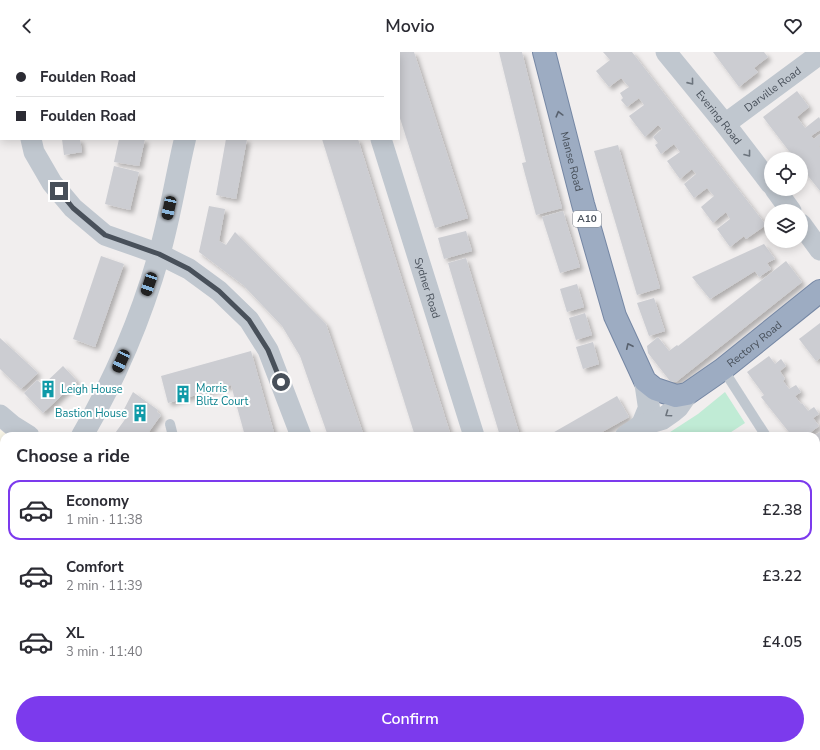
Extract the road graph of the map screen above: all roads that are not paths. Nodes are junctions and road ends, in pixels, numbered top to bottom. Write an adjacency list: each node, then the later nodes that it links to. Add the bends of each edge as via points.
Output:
1 (544, 52): 14 (highway, Manse Road / A10, one-way to 1, via 615,316 582,204)
2 (666, 52): 4 (street, Evering Road, one-way to 4)
3 (820, 54): 4 (street, Darville Road)
4 (725, 124): 8 (street, Evering Road, one-way to 8)
5 (31, 140): 11 (street, via 34,152 52,183 73,208 105,235)
6 (185, 140): 11 (street)
7 (381, 140): 23 (street, Sydner Road)
8 (764, 175)
9 (808, 234): 10 (street)
10 (820, 250)
11 (159, 254): 20 (street, via 121,361); 22 (street, via 189,269 219,291 249,320 268,350)
12 (820, 292): 13 (highway, Rectory Road)
13 (723, 369): 15 (highway, Rectory Road); 24 (lane)
14 (645, 381): 15 (highway, via 655,389 676,396); 18 (street, Rectory Road, via 649,408)
15 (687, 394): 18 (street, Rectory Road, one-way to 18, via 678,407 662,419)
16 (0, 415): 19 (street)
17 (170, 424): 21 (lane)
18 (634, 431)
19 (23, 432)
20 (84, 432)
21 (172, 432)
22 (300, 432)
23 (473, 432)
24 (763, 432)

